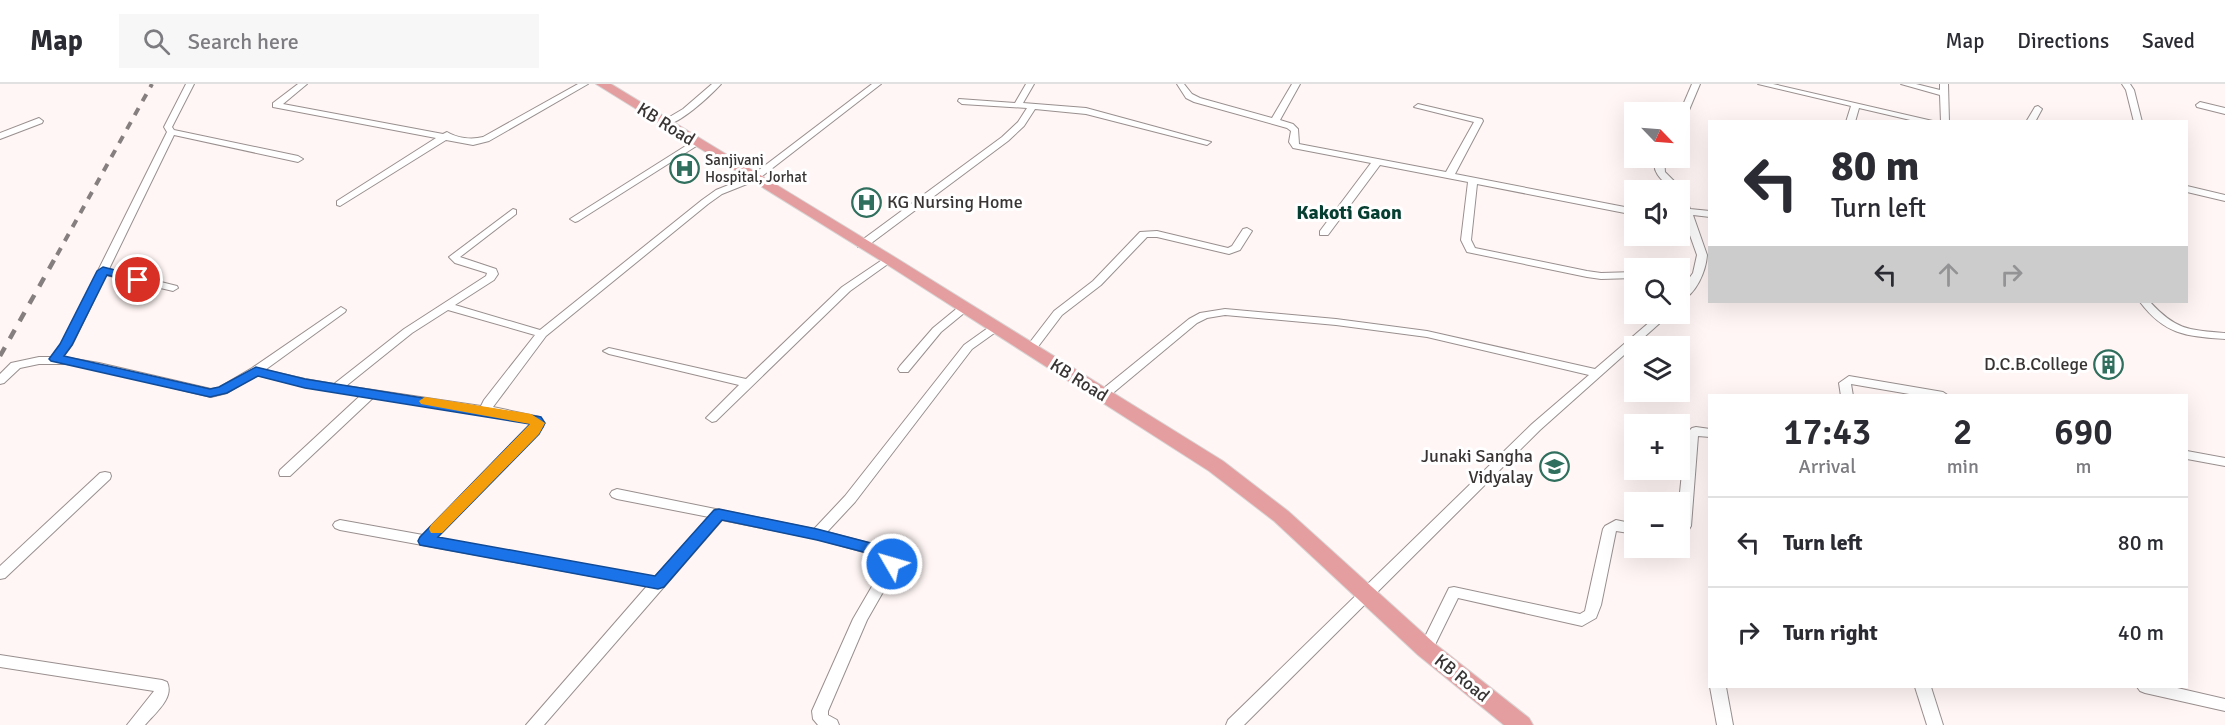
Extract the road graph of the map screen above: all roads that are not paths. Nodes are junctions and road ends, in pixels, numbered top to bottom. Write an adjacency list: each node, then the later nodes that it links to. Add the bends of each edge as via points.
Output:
1 (190, 84): 31 (street, via 168,127)
2 (303, 84): 32 (street, via 276,105)
3 (584, 84): 32 (street, via 486,139 473,142)
4 (602, 84): 30 (main road, KB Road)
5 (717, 84): 30 (street)
6 (877, 84): 40 (street)
7 (1030, 84): 19 (street, via 1019,103)
8 (1296, 84): 29 (street)
9 (1696, 84): 16 (street)
10 (1762, 84): 17 (street)
11 (1905, 84): 14 (street)
12 (2126, 84): 27 (street)
13 (1179, 85): 29 (street, via 1197,100)
14 (1944, 89): 25 (street)
15 (962, 101): 19 (street)
16 (1688, 102)
17 (1856, 104): 23 (street); 24 (street)
18 (2200, 105): 22 (street)
19 (1028, 106): 35 (street, via 1086,111); 54 (street, via 1021,124 1005,139)
20 (1418, 107): 39 (street, via 1479,121)
21 (2038, 109): 26 (street)
22 (2225, 111)
23 (1851, 120)
24 (1924, 120)
25 (1945, 120)
26 (2031, 120)
27 (2138, 120)
28 (39, 121): 33 (street)
29 (1275, 121): 37 (street, via 1293,128 1296,146)
30 (664, 124): 34 (main road, KB Road)
31 (171, 132): 36 (street); 56 (street)
32 (447, 135): 45 (street)
33 (0, 136)
34 (696, 142): 40 (main road, KB Road); 50 (street)
35 (1207, 142)
36 (298, 159)
37 (1378, 161): 39 (street); 53 (street)
38 (1658, 168): 41 (street)
39 (1449, 176): 42 (street)
40 (754, 178): 54 (main road, KB Road); 66 (street, via 712,197)
41 (1666, 180)
42 (1473, 181): 46 (street); 57 (street, via 1466,240 1471,250 1594,275)
43 (2188, 189): 44 (street)
44 (2225, 198)
45 (340, 203)
46 (1624, 210)
47 (513, 212): 61 (street, via 454,256 493,274)
48 (1708, 214): 49 (street)
49 (1690, 217)
50 (575, 219)
51 (1690, 227): 58 (street, via 1702,255 1700,273)
52 (1247, 231): 68 (street, via 1236,248 1228,251 1144,234 1097,283 1058,313)
53 (1324, 233)
54 (862, 245): 55 (main road, KB Road)
55 (888, 259): 62 (main road, KB Road); 75 (street, via 853,283)
56 (103, 271): 59 (street); 70 (street)
57 (1624, 275)
58 (1690, 284)
59 (173, 288)
60 (2146, 303): 67 (street, via 2175,330)
61 (446, 306): 66 (street); 76 (street)
62 (965, 307): 65 (main road, KB Road); 71 (street, via 937,330)
63 (341, 310): 72 (street)
64 (1654, 324): 73 (street)
65 (996, 327): 68 (main road, KB Road); 93 (street, via 968,347 850,499)
66 (542, 334): 81 (street, via 488,403)
67 (2225, 336)
68 (1030, 350): 80 (main road, KB Road)
69 (609, 351): 75 (street)
70 (56, 359): 72 (street, via 210,393); 74 (street, via 20,364)
71 (904, 369)
72 (256, 371): 76 (street)
73 (1599, 373): 80 (street, via 1427,334 1225,312 1193,321); 97 (street, via 1536,427)
74 (0, 380)
75 (747, 383): 82 (street)
76 (337, 387): 77 (street)
77 (371, 393): 81 (street); 86 (street)
78 (1847, 394): 79 (street, via 1845,383 1849,380)
79 (1931, 394)
80 (1103, 395): 97 (main road, KB Road, via 1243,486)
81 (489, 411): 94 (street, via 531,418 538,423)
82 (712, 418)
83 (1708, 433): 88 (street, via 1692,434)
84 (2188, 455): 85 (street)
85 (2225, 462)
86 (285, 473)
87 (105, 476): 95 (street)
88 (1687, 492)
89 (617, 494): 90 (street)
90 (719, 514): 93 (street); 96 (street)
91 (340, 525): 94 (street)
92 (1624, 527): 98 (street, via 1616,525 1610,530 1594,605 1581,620 1454,592)
93 (817, 534): 107 (street, via 884,552 893,559 827,691 820,711 821,719)
94 (425, 541): 96 (street)
95 (0, 574)
96 (658, 583): 106 (street)
97 (1367, 593): 98 (main road, KB Road); 108 (street)
98 (1426, 649): 109 (main road, KB Road)
99 (0, 661): 105 (street, via 162,686 161,695)
100 (1718, 688): 110 (street)
101 (1923, 688): 111 (street)
102 (2153, 688): 103 (street)
103 (2186, 692): 104 (street)
104 (2225, 705)
105 (135, 725)
106 (534, 725)
107 (831, 725)
108 (1234, 725)
109 (1521, 725)
110 (1725, 725)
111 (1935, 725)

